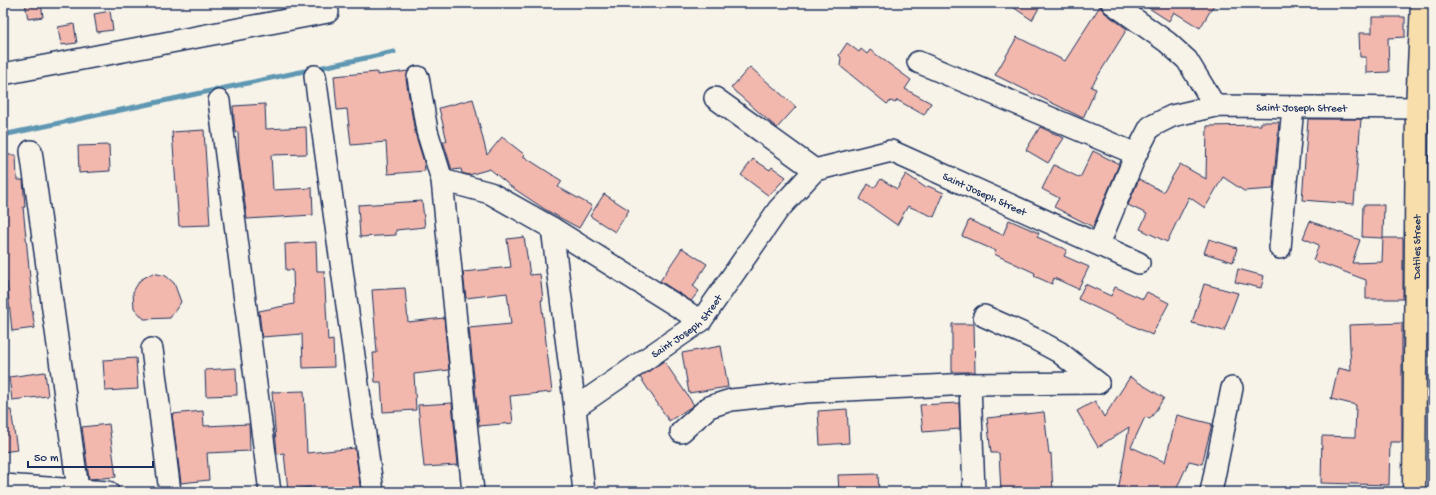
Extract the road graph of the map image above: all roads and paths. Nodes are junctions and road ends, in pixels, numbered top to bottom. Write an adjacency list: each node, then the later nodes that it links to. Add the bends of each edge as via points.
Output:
1 (1112, 3): 10 (street, via 1167,42 1187,60)
2 (1422, 3): 12 (main road, Datiles Street)
3 (328, 12): 5 (street)
4 (918, 62): 14 (street)
5 (4, 73)
6 (315, 76): 34 (street)
7 (418, 77): 16 (street, via 427,131)
8 (715, 98): 15 (street)
9 (219, 101): 33 (street)
10 (1215, 106): 11 (street, Saint Joseph Street); 14 (street, Saint Joseph Street, via 1172,116 1150,127)
11 (1293, 107): 12 (street, Saint Joseph Street); 19 (street)
12 (1417, 108): 23 (main road, Datiles Street)
13 (31, 151): 30 (street)
14 (1136, 154): 18 (street, Saint Joseph Street)
15 (815, 170): 18 (street, Saint Joseph Street, via 891,151); 22 (street, Saint Joseph Street, via 778,210)
16 (442, 180): 17 (street, via 490,193); 35 (street)
17 (552, 228): 22 (street); 27 (street)
18 (1099, 244): 20 (street)
19 (1280, 248)
20 (1139, 263)
21 (984, 316): 25 (street, via 1059,352 1098,384)
22 (700, 321): 27 (street, Saint Joseph Street)
23 (1424, 324): 39 (main road, Datiles Street)
24 (152, 349): 32 (street)
25 (970, 384): 28 (street, via 806,392 731,400 709,407); 37 (street)
26 (1232, 388): 38 (street)
27 (575, 408): 36 (street)
28 (681, 432)
29 (3, 485): 30 (street)
30 (78, 489): 31 (street)
31 (108, 492)
32 (170, 492)
33 (270, 492)
34 (373, 492)
35 (473, 492)
36 (584, 492)
37 (974, 492)
38 (1211, 492)
39 (1414, 492)

